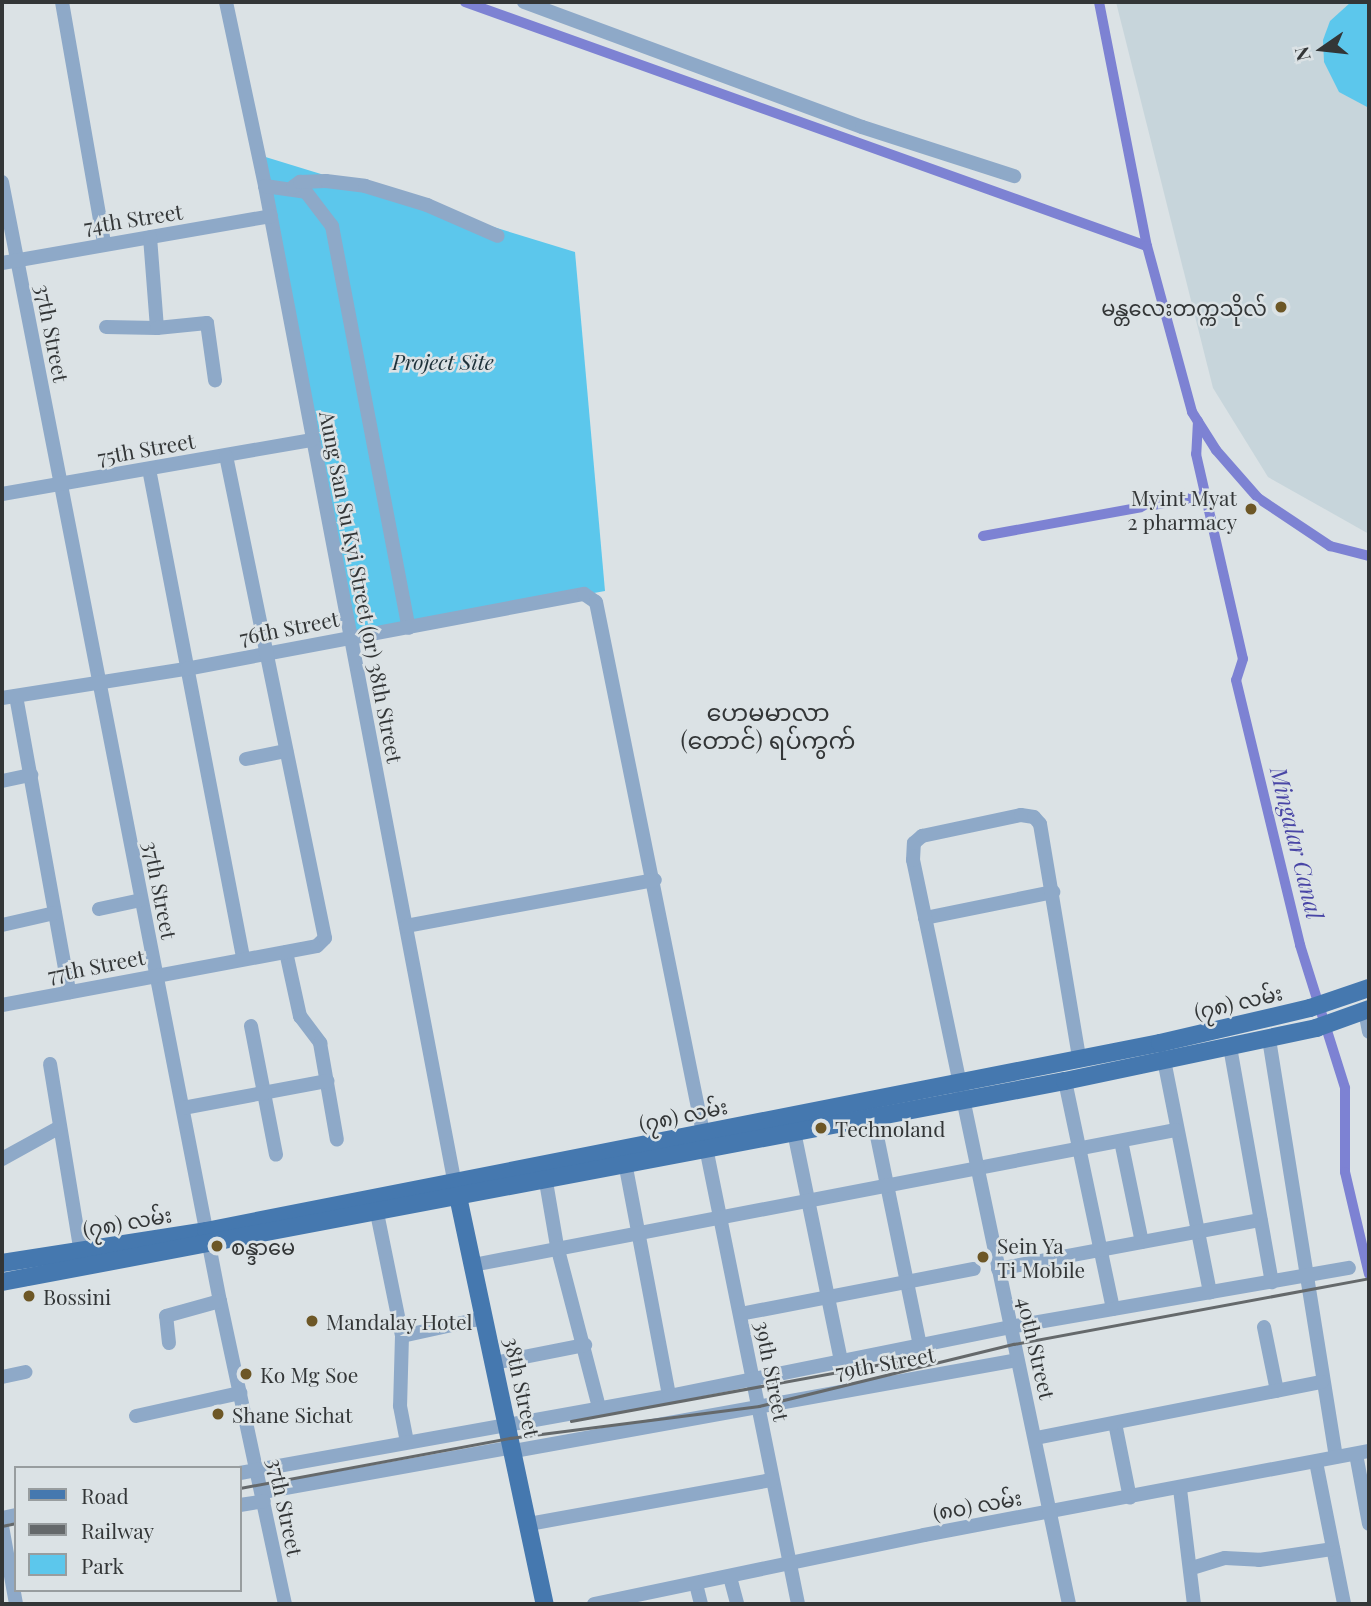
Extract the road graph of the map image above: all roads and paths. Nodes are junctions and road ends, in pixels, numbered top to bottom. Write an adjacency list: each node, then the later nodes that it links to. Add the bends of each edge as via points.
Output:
1 (62, 2): 11 (street)
2 (226, 2): 6 (street, Aung San Su Kyi Street (or) 38th Street)
3 (524, 2): 4 (street, via 862,127)
4 (1014, 176)
5 (2, 182): 12 (street, 37th Street)
6 (265, 186): 7 (street); 8 (street, Aung San Su Kyi Street (or) 38th Street)
7 (293, 187): 9 (street, via 317,181 365,186 428,205); 23 (street, via 306,192 332,226)
8 (271, 216): 10 (street, 74th Street); 17 (street, Aung San Su Kyi Street (or) 38th Street)
9 (498, 236)
10 (150, 237): 11 (street, 74th Street); 15 (street)
11 (104, 243): 12 (street, 74th Street)
12 (17, 260): 13 (street, 74th Street); 20 (street, 37th Street)
13 (2, 263)
14 (106, 327): 15 (street)
15 (157, 328): 16 (street, via 207,323)
16 (215, 380)
17 (312, 440): 18 (street, 75th Street); 24 (street, Aung San Su Kyi Street (or) 38th Street)
18 (226, 456): 19 (street, 75th Street); 25 (street)
19 (149, 469): 20 (street, 75th Street); 26 (street)
20 (61, 484): 21 (street, 75th Street); 27 (street, 37th Street)
21 (2, 494)
22 (584, 594): 23 (street, 76th Street); 33 (street, 39th Street, via 596,602)
23 (409, 628): 24 (street, 76th Street)
24 (350, 636): 25 (street, 76th Street); 40 (street, Aung San Su Kyi Street (or) 38th Street)
25 (265, 653): 26 (street, 76th Street); 29 (street)
26 (186, 669): 27 (street, 76th Street); 42 (street)
27 (99, 684): 28 (street, 76th Street); 35 (street, 37th Street)
28 (9, 697): 31 (street)
29 (286, 751): 30 (street); 41 (street, 77th Street, via 325,939 322,944)
30 (246, 759)
31 (31, 775): 32 (street); 37 (street)
32 (2, 781)
33 (655, 880): 40 (street); 67 (street, 39th Street)
34 (1053, 892): 38 (street); 38 (street, 40th Street, via 1040,824 1034,817 922,836 915,843 913,860); 52 (street)
35 (141, 900): 36 (street); 43 (street, 37th Street)
36 (99, 909)
37 (55, 914): 39 (street); 45 (street)
38 (925, 918): 55 (street, 40th Street)
39 (2, 925)
40 (406, 926): 76 (street, Aung San Su Kyi Street (or) 38th Street)
41 (286, 952): 42 (street, 77th Street); 56 (street, via 298,1007 320,1043)
42 (243, 959): 43 (street, 77th Street)
43 (156, 975): 45 (street, 77th Street); 61 (street, 37th Street)
44 (1369, 988): 52 (main road, (၇၈) လမ်း, via 1310,1008)
45 (69, 992): 46 (street, 77th Street)
46 (2, 1005)
47 (1367, 1010): 49 (street); 50 (main road, (၇၈) လမ်း)
48 (251, 1026): 58 (street)
49 (1369, 1032)
50 (1269, 1039): 51 (main road, (၇၈) လမ်း); 93 (street)
51 (1230, 1047): 53 (main road, (၇၈) လမ်း); 80 (street)
52 (1079, 1058): 55 (main road, (၇၈) လမ်း)
53 (1164, 1060): 57 (main road, (၇၈) လမ်း); 65 (street)
54 (50, 1064): 64 (street)
55 (958, 1080): 59 (main road, (၇၈) လမ်း); 60 (street, 40th Street)
56 (327, 1081): 58 (street); 66 (street)
57 (1065, 1081): 60 (main road, (၇၈) လမ်း); 69 (street)
58 (264, 1093): 61 (street); 70 (street)
59 (869, 1099): 62 (street); 63 (main road, (၇၈) လမ်း)
60 (962, 1102): 62 (main road, (၇၈) လမ်း); 73 (street, 40th Street)
61 (183, 1108): 83 (street, 37th Street)
62 (873, 1118): 63 (main road, (၇၈) လမ်း); 75 (street)
63 (792, 1123): 67 (main road, (၇၈) လမ်း); 77 (street)
64 (60, 1127): 72 (street); 87 (street)
65 (1176, 1130): 68 (street); 81 (street)
66 (337, 1140)
67 (706, 1140): 71 (main road, (၇၈) လမ်း); 79 (street, 39th Street)
68 (1121, 1141): 69 (street); 84 (street)
69 (1079, 1147): 73 (street); 86 (street)
70 (276, 1155)
71 (624, 1157): 74 (main road, (၇၈) လမ်း); 82 (street)
72 (2, 1159)
73 (976, 1168): 75 (street); 92 (street, 40th Street)
74 (544, 1172): 76 (main road, (၇၈) လမ်း); 85 (street)
75 (886, 1185): 77 (street); 94 (street)
76 (456, 1189): 78 (main road, (၇၈) လမ်း); 83 (main road, (၇၈) လမ်း); 89 (main road, 38th Street)
77 (807, 1200): 79 (street); 98 (street)
78 (377, 1213): 83 (main road, (၇၈) လမ်း); 105 (street)
79 (721, 1219): 82 (street); 101 (street, 39th Street)
80 (1260, 1220): 81 (street); 96 (street)
81 (1196, 1233): 84 (street); 97 (street)
82 (638, 1234): 85 (street); 118 (street)
83 (207, 1237): 87 (main road, (၇၈) လမ်း); 95 (main road, (၇၈) လမ်း); 99 (street, 37th Street)
84 (1142, 1242): 86 (street)
85 (558, 1247): 89 (street); 107 (street)
86 (1099, 1250): 92 (street); 100 (street)
87 (81, 1252): 88 (main road, (၇၈) လမ်း)
88 (2, 1263)
89 (473, 1265): 102 (main road, 38th Street)
90 (1349, 1268): 93 (street, 79th Street)
91 (974, 1269): 94 (street)
92 (998, 1269): 103 (street, 40th Street)
93 (1306, 1276): 96 (street, 79th Street); 115 (street)
94 (906, 1280): 98 (street); 108 (street)
95 (2, 1282)
96 (1272, 1282): 97 (street, 79th Street)
97 (1210, 1292): 100 (street, 79th Street)
98 (825, 1295): 101 (street); 110 (street)
99 (220, 1301): 106 (street, via 166,1316); 117 (street, 37th Street)
100 (1113, 1309): 103 (street, 79th Street)
101 (740, 1314): 114 (street, 39th Street)
102 (484, 1318): 105 (street); 111 (main road, 38th Street)
103 (1010, 1327): 108 (street, 79th Street); 109 (street, 40th Street)
104 (1264, 1327): 116 (street)
105 (402, 1336): 125 (street, via 400,1406)
106 (169, 1343)
107 (585, 1345): 111 (street); 120 (street)
108 (920, 1346): 110 (street, 79th Street)
109 (1017, 1360): 119 (street, 79th Street); 124 (street, 40th Street)
110 (841, 1361): 114 (street, 79th Street)
111 (494, 1363): 122 (main road, 38th Street)
112 (25, 1372): 113 (street)
113 (2, 1377)
114 (754, 1379): 118 (street, 79th Street); 119 (street, 39th Street)
115 (1322, 1382): 116 (street); 128 (street)
116 (1277, 1391): 123 (street)
117 (240, 1393): 121 (street); 130 (street, 37th Street)
118 (669, 1396): 120 (street, 79th Street)
119 (759, 1406): 126 (street, 79th Street); 132 (street, 39th Street)
120 (598, 1407): 122 (street, 79th Street)
121 (136, 1416)
122 (507, 1423): 125 (street, 79th Street); 126 (main road, 38th Street)
123 (1115, 1423): 124 (street); 135 (street)
124 (1036, 1438): 137 (street, 40th Street)
125 (407, 1441): 130 (street, 79th Street)
126 (513, 1449): 134 (street, 79th Street); 138 (main road, 38th Street)
127 (1363, 1452): 128 (street, (၈၀) လမ်း); 139 (street)
128 (1336, 1457): 129 (street, (၈၀) လမ်း)
129 (1316, 1462): 133 (street, (၈၀) လမ်း); 142 (street)
130 (257, 1470): 131 (street, 79th Street); 134 (street, 37th Street)
131 (242, 1473)
132 (772, 1480): 138 (street); 143 (street, 39th Street)
133 (1180, 1489): 135 (street, (၈၀) လမ်း); 144 (street)
134 (264, 1497): 136 (street, 79th Street); 149 (street, 37th Street)
135 (1130, 1498): 137 (street, (၈၀) လမ်း)
136 (242, 1504)
137 (1050, 1512): 143 (street, (၈၀) လမ်း); 155 (street, 40th Street)
138 (528, 1524): 150 (main road, 38th Street)
139 (1369, 1524)
140 (2, 1526): 141 (street)
141 (8, 1546): 147 (street)
142 (1333, 1549): 144 (street, via 1259,1560 1225,1559); 157 (street)
143 (789, 1564): 145 (street, (၈၀) လမ်း); 154 (street, 39th Street)
144 (1192, 1568): 156 (street)
145 (730, 1577): 146 (street, (၈၀) လမ်း); 153 (street)
146 (696, 1584): 148 (street, (၈၀) လမ်း); 152 (street)
147 (14, 1590)
148 (661, 1597): 151 (street, (၈၀) လမ်း)
149 (285, 1604)
150 (545, 1604)
151 (594, 1604)
152 (701, 1604)
153 (737, 1604)
154 (798, 1604)
155 (1069, 1604)
156 (1194, 1604)
157 (1344, 1604)

